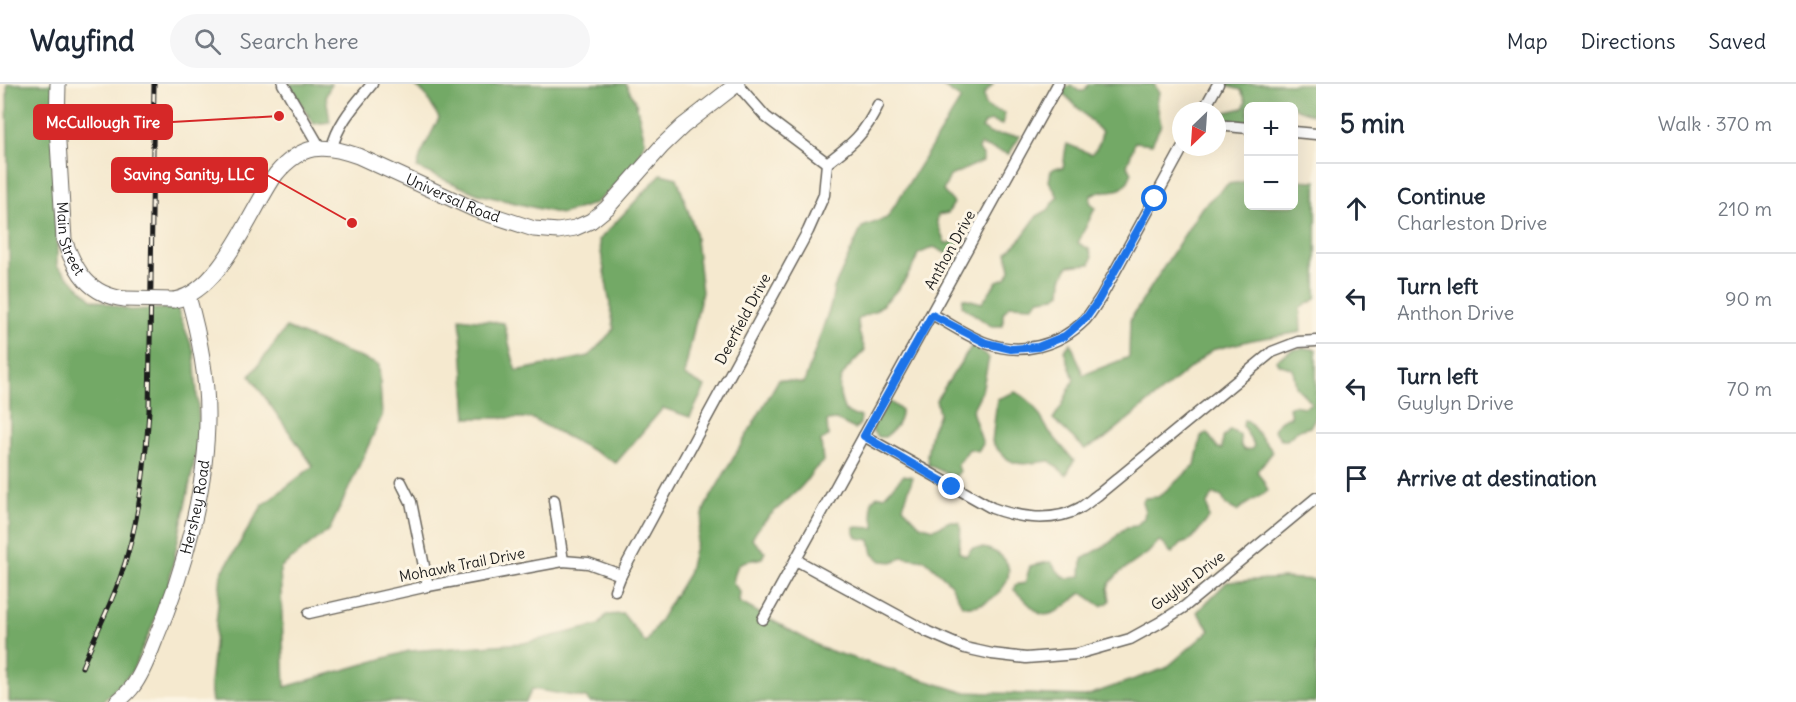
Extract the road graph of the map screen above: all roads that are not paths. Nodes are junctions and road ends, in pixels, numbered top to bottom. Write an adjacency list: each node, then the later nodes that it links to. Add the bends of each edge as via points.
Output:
1 (58, 84): 16 (street, Main Street, bridge, via 64,240 83,279 107,295 125,299)
2 (284, 84): 13 (street)
3 (372, 84): 13 (street)
4 (737, 84): 13 (street, Universal Road, via 684,126 591,221 558,231 534,229 476,210 358,156); 15 (street, via 766,117)
5 (1058, 84): 17 (street, Anthon Drive)
6 (1218, 84): 7 (street)
7 (1208, 102)
8 (878, 105): 15 (street, via 869,125)
9 (1226, 126): 10 (street)
10 (1244, 128)
11 (1298, 132): 12 (street)
12 (1316, 134)
13 (325, 147): 16 (street, via 282,167 211,279)
14 (1178, 156): 17 (street, via 1101,297 1068,334 1038,347 1011,349 986,343)
15 (827, 163): 25 (street, Deerfield Drive, via 824,195 808,231)
16 (181, 298): 30 (street, Hershey Road, via 199,338 207,384 201,487 166,616 134,685)
17 (932, 315): 19 (street, Anthon Drive)
18 (1316, 340): 19 (street, via 1272,352 1099,494 1079,509 1056,516 1032,518 984,504)
19 (864, 436): 23 (street, Anthon Drive)
20 (401, 482): 26 (street, via 411,502)
21 (1316, 498): 23 (street, Guylyn Drive, via 1182,608 1130,639 1077,654 1026,658 965,648)
22 (554, 500): 24 (street)
23 (796, 560): 29 (street, Anthon Drive)
24 (563, 561): 25 (street, Mohawk Trail Drive, via 588,563); 26 (street, Mohawk Trail Drive)
25 (621, 575): 27 (street, Deerfield Drive)
26 (428, 586): 28 (street, Mohawk Trail Drive)
27 (615, 590)
28 (309, 613)
29 (763, 619)
30 (117, 702)

